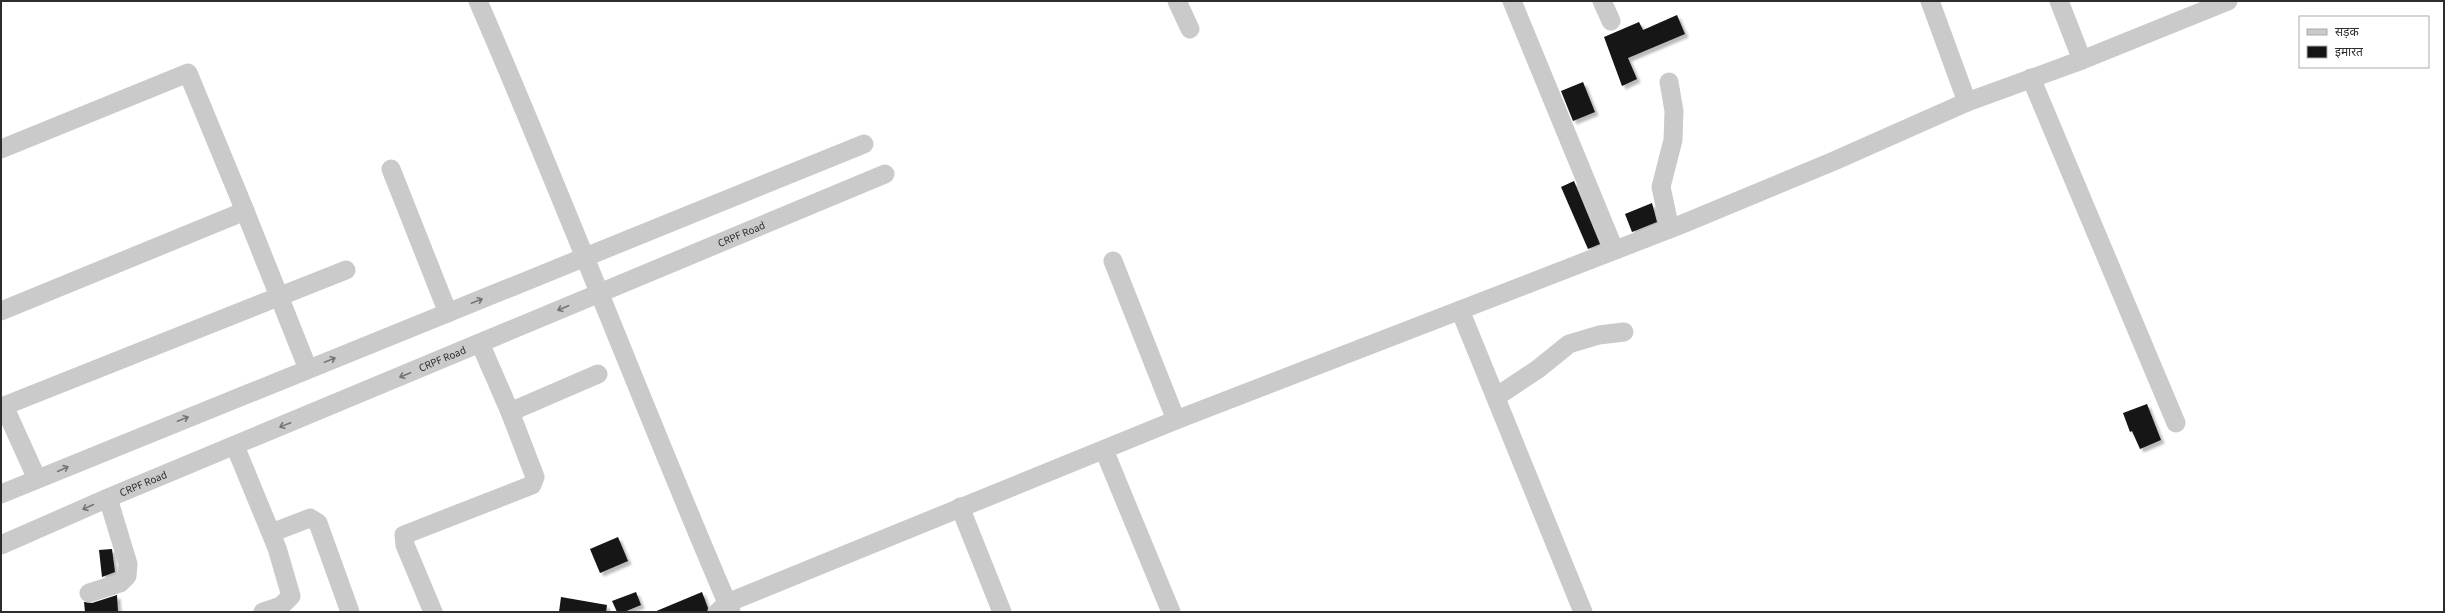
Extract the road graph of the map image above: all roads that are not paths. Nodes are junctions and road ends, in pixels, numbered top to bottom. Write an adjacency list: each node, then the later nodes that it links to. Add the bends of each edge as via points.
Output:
1 (478, 1): 21 (street, via 530,121)
2 (1177, 1): 9 (street)
3 (1512, 1): 20 (street)
4 (1602, 1): 8 (street)
5 (1930, 1): 13 (street)
6 (2059, 1): 10 (street)
7 (2228, 1): 10 (street)
8 (1611, 21)
9 (1190, 29)
10 (2082, 60): 11 (street)
11 (2031, 78): 13 (street); 37 (street)
12 (1669, 82): 19 (street, via 1674,111 1673,140 1661,187)
13 (1967, 102): 19 (street)
14 (864, 144): 21 (street)
15 (1, 149): 18 (street, via 188,73)
16 (390, 169): 28 (street)
17 (885, 174): 24 (street, CRPF Road)
18 (245, 211): 25 (street); 27 (street)
19 (1670, 229): 20 (street)
20 (1614, 249): 26 (street)
21 (584, 258): 24 (street); 28 (street, one-way to 21)
22 (1113, 261): 36 (street)
23 (346, 270): 25 (street)
24 (599, 292): 30 (street, CRPF Road, one-way to 30); 47 (street)
25 (279, 298): 31 (street); 34 (street)
26 (1460, 310): 33 (street); 36 (street)
27 (1, 311)
28 (448, 313): 31 (street, one-way to 28)
29 (1624, 332): 33 (street, via 1599,335 1569,344 1538,370)
30 (480, 343): 35 (street); 38 (street, CRPF Road, one-way to 38)
31 (308, 369): 40 (street, one-way to 31)
32 (598, 374): 35 (street)
33 (1496, 397): 53 (street)
34 (3, 403): 40 (street)
35 (510, 412): 50 (street, via 535,477 534,483 404,535 405,545)
36 (1176, 420): 39 (street)
37 (2176, 423)
38 (235, 446): 42 (street, CRPF Road); 44 (street)
39 (1104, 450): 43 (street); 52 (street)
40 (37, 480): 41 (street)
41 (1, 494)
42 (108, 498): 45 (street, CRPF Road, one-way to 45); 46 (street, via 128,564 127,576 120,583)
43 (960, 507): 47 (street); 51 (street)
44 (271, 533): 48 (street, via 288,577 291,596 281,606); 49 (street, via 310,518 318,523)
45 (1, 545)
46 (89, 593)
47 (726, 609)
48 (263, 612)
49 (350, 612)
50 (433, 612)
51 (1002, 612)
52 (1171, 612)
53 (1583, 612)

